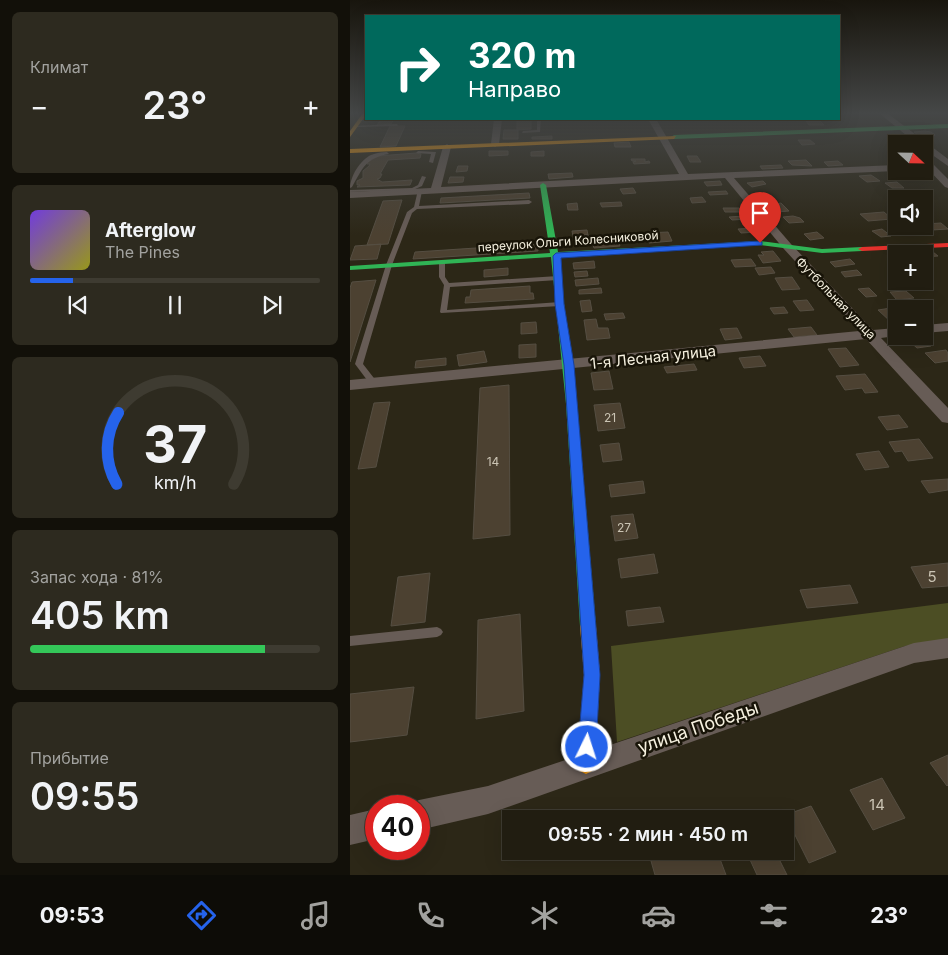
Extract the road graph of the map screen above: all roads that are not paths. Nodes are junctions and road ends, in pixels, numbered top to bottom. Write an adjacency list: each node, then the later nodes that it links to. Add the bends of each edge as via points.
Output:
1 (377, 154): 16 (lane, via 366,160)
2 (434, 154): 6 (lane)
3 (445, 154): 17 (street)
4 (672, 154): 11 (street)
5 (935, 154): 7 (street)
6 (431, 162)
7 (948, 164): 8 (street)
8 (933, 166)
9 (888, 168): 12 (street)
10 (933, 172): 15 (street)
11 (685, 176): 12 (street); 14 (street)
12 (727, 176): 23 (street, Футбольная улица)
13 (424, 177): 19 (lane, via 420,186 414,189)
14 (543, 185): 17 (street); 24 (street)
15 (948, 185)
16 (350, 186)
17 (435, 190): 18 (street)
18 (420, 191): 19 (street); 21 (lane)
19 (350, 193)
20 (529, 202): 21 (lane)
21 (416, 208): 26 (lane, via 410,212)
22 (948, 245): 23 (street, переулок Ольги Колесниковой, via 822,251)
23 (787, 246): 24 (street, переулок Ольги Колесниковой, via 720,244); 34 (street, Футбольная улица)
24 (556, 256): 25 (street, переулок Ольги Колесниковой); 28 (street)
25 (442, 262): 26 (street, переулок Ольги Колесниковой); 29 (lane, via 442,277)
26 (389, 265): 27 (street, переулок Ольги Колесниковой); 36 (lane, via 359,364)
27 (350, 268)
28 (558, 278): 29 (lane); 30 (street)
29 (447, 285): 30 (lane, via 443,312)
30 (560, 304): 35 (street)
31 (948, 327): 32 (street)
32 (933, 328)
33 (888, 333): 34 (street, 1-я Лесная улица)
34 (872, 335): 35 (street, 1-я Лесная улица); 38 (street, Футбольная улица)
35 (569, 365): 36 (street, 1-я Лесная улица); 42 (street, via 592,675)
36 (373, 382): 37 (street, 1-я Лесная улица)
37 (350, 385)
38 (948, 418)
39 (437, 632): 40 (lane)
40 (350, 641)
41 (948, 648): 42 (street, улица Победы, via 914,653)
42 (586, 765): 43 (street, улица Победы, via 488,800)
43 (430, 813)
44 (365, 827): 45 (street)
45 (350, 830)

